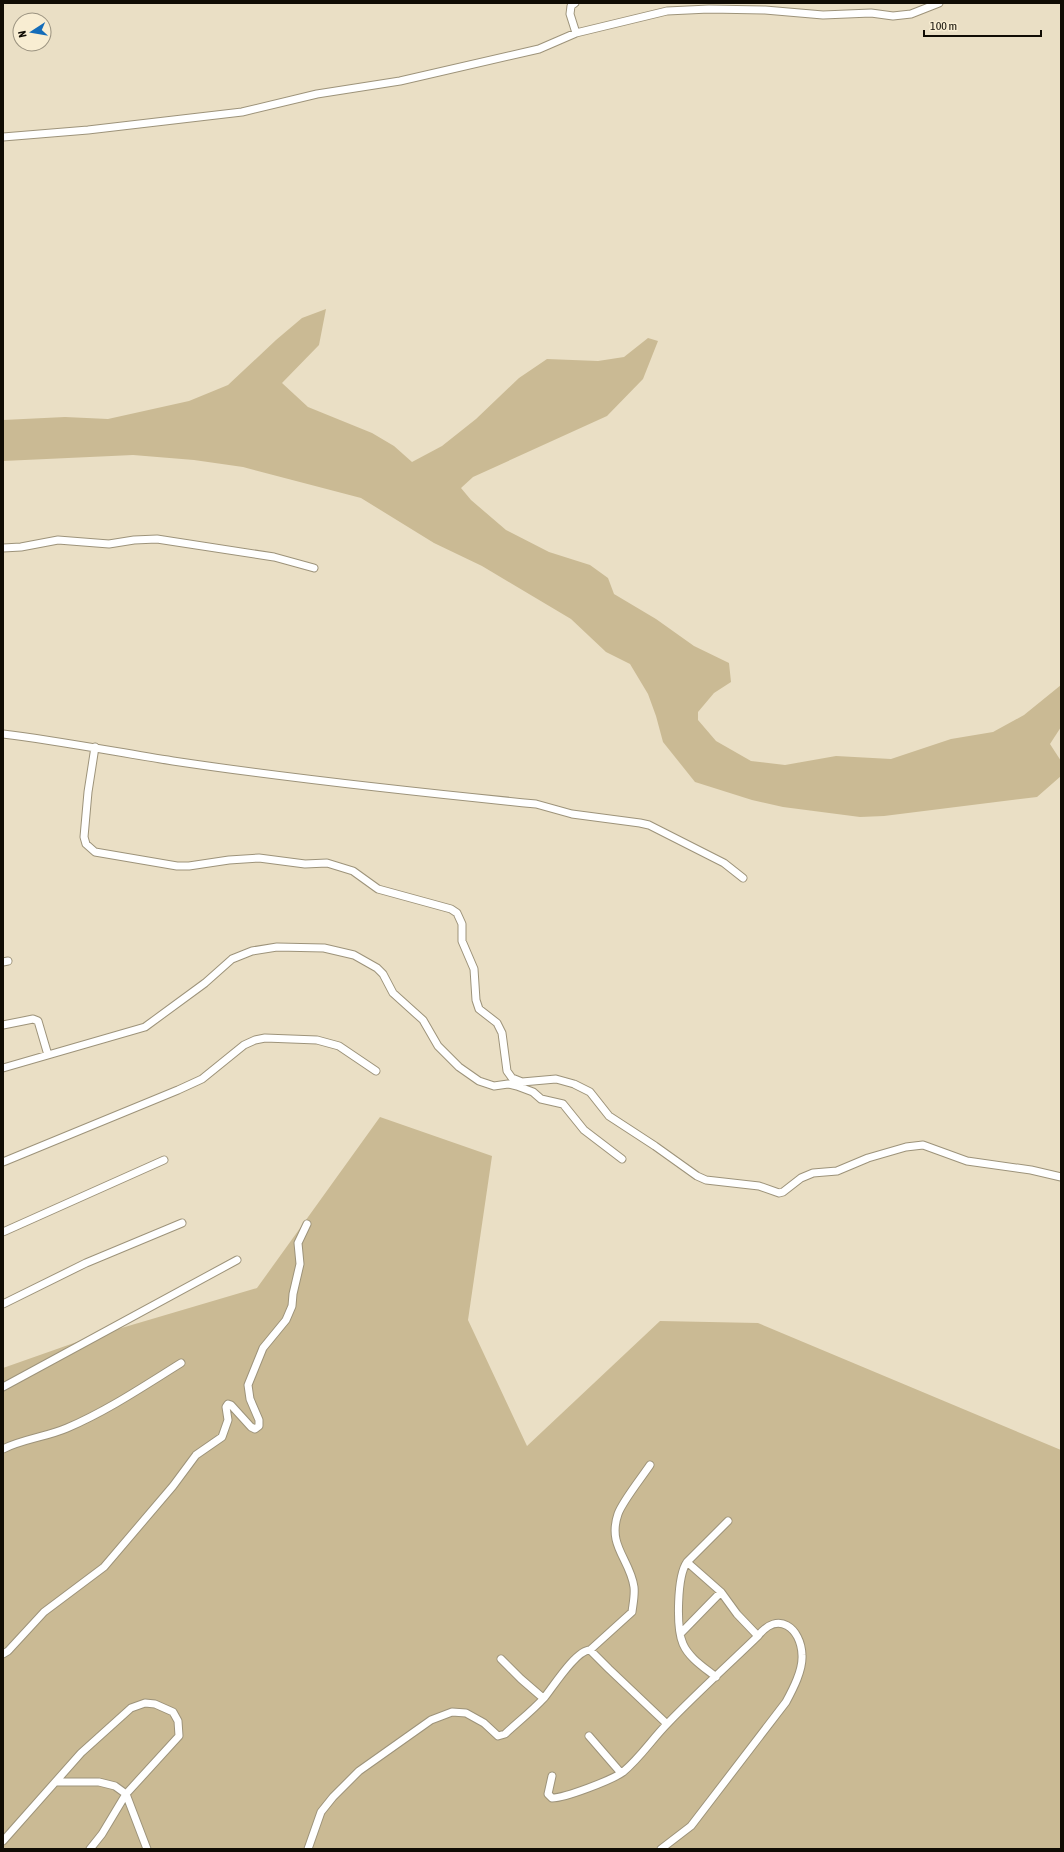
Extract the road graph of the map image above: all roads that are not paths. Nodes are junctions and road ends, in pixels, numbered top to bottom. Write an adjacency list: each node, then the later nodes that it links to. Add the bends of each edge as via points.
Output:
1 (574, 3): 3 (street, via 570,14)
2 (939, 3): 3 (street, via 911,14 893,16 871,13 823,16 765,10 667,11)
3 (576, 32): 4 (street, via 539,48 400,81 317,94 242,112)
4 (3, 137)
5 (3, 548): 6 (street, via 58,540 109,544 157,539 268,556)
6 (314, 568)
7 (3, 734): 8 (street)
8 (95, 747): 9 (street, via 294,778 536,804 572,814 640,823 649,825 724,863); 14 (street, via 84,837 86,844 95,852 183,866 258,858 305,864 328,863 353,872 378,889 445,907 457,913 462,924 462,941 474,969 479,1010 497,1024 502,1033 508,1071)
9 (743, 878)
10 (3, 1025): 11 (street, via 33,1019 38,1021)
11 (48, 1056): 12 (street); 15 (street, via 145,1027 205,983 232,959 252,951 277,947 324,948 354,955 377,968 393,993 423,1020 438,1046 474,1078 494,1086)
12 (3, 1068)
13 (376, 1071): 18 (street, via 339,1046 317,1040 255,1040 244,1045 202,1079)
14 (512, 1078): 15 (street); 19 (street, via 522,1082 556,1079 590,1092 610,1116 706,1180 759,1186 779,1193 813,1173 837,1171 868,1158 923,1145 967,1161)
15 (517, 1086): 16 (street, via 533,1092 541,1099 563,1104 584,1130)
16 (622, 1159)
17 (164, 1160): 22 (street)
18 (3, 1162)
19 (1061, 1177)
20 (182, 1223): 24 (street, via 86,1263)
21 (307, 1224): 35 (street, via 298,1243 300,1264 292,1306 286,1320 263,1348 248,1385 259,1426 255,1429 251,1427 228,1404 228,1420 222,1437 196,1455 104,1567 44,1612)
22 (3, 1232)
23 (237, 1260): 26 (street)
24 (3, 1304)
25 (181, 1363): 27 (street, via 97,1414)
26 (3, 1387)
27 (3, 1450)
28 (650, 1465): 34 (street, via 618,1512 615,1526 619,1553 634,1587 632,1612)
29 (728, 1522): 30 (street)
30 (687, 1562): 31 (street); 32 (street, via 679,1586)
31 (721, 1592): 32 (street); 33 (street)
32 (681, 1633): 37 (street, via 683,1644 690,1655)
33 (758, 1636): 37 (street); 49 (street, via 764,1628 775,1624 790,1626 798,1639 802,1655 797,1682 786,1702 713,1800 691,1826)
34 (590, 1650): 38 (street, via 584,1651 563,1672); 39 (street)
35 (3, 1654)
36 (501, 1658): 38 (street)
37 (716, 1677): 39 (street)
38 (544, 1698): 48 (street, via 502,1736 498,1736 484,1723 466,1713 452,1712 430,1720 359,1771 333,1796 321,1812)
39 (667, 1724): 41 (street, via 644,1752)
40 (589, 1736): 41 (street)
41 (621, 1773): 42 (street, via 557,1798 552,1798 548,1794)
42 (552, 1776)
43 (56, 1782): 44 (street, via 99,1782 115,1786); 44 (street, via 81,1753 131,1708 146,1703 155,1704 173,1712 178,1721 179,1736); 45 (street)
44 (126, 1794): 46 (street); 47 (street)
45 (3, 1841)
46 (90, 1849)
47 (147, 1849)
48 (308, 1849)
49 (661, 1849)

